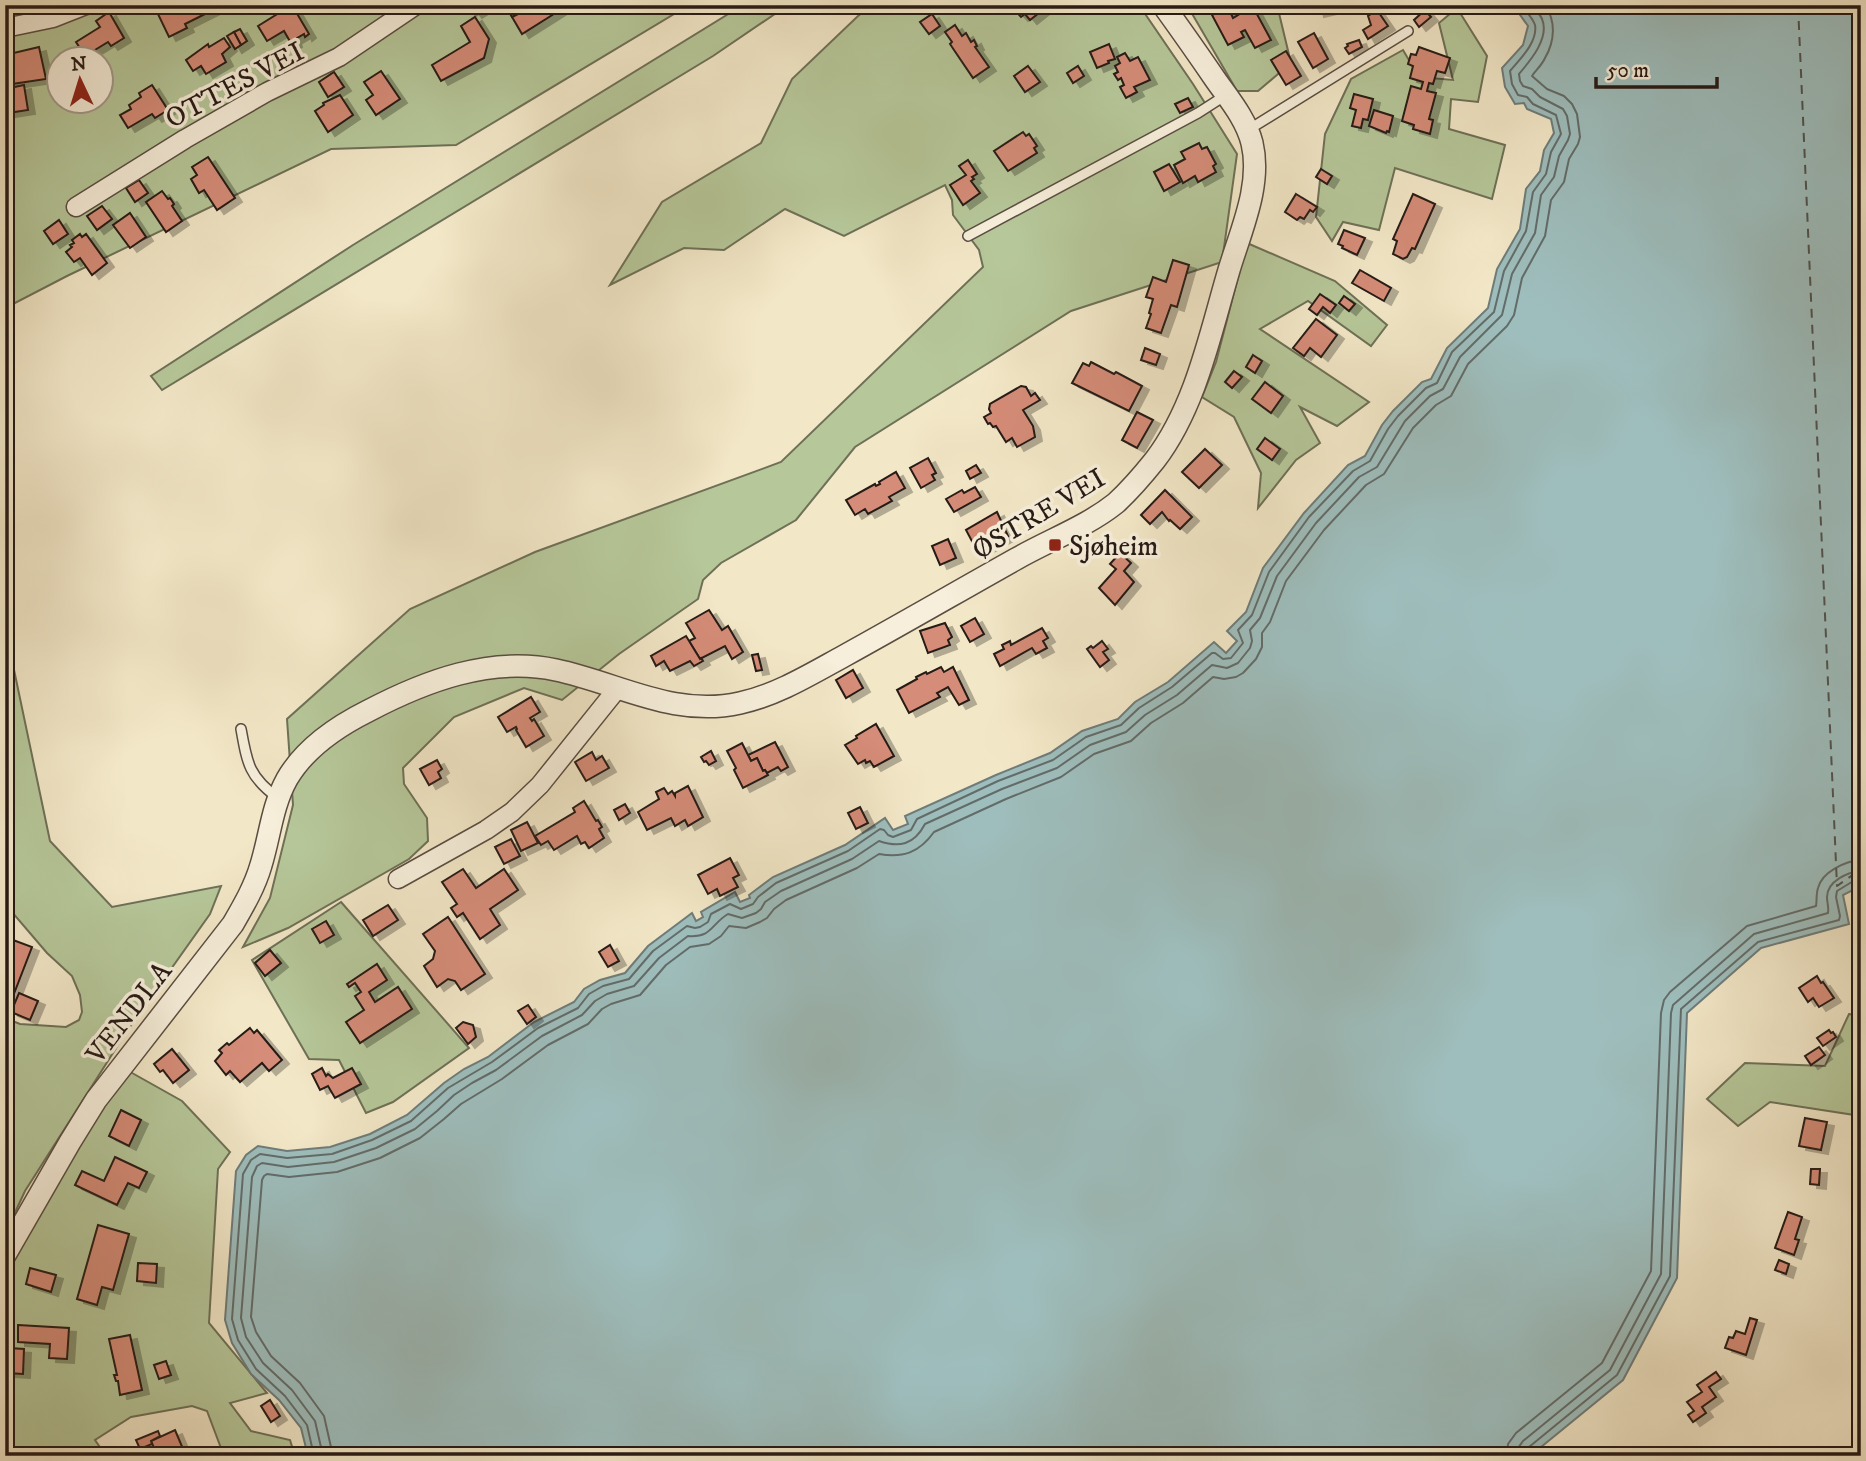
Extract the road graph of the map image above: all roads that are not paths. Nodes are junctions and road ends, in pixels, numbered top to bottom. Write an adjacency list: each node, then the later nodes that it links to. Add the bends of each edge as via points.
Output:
1 (86, 5): 4 (street)
2 (416, 5): 8 (street, OTTES VEI, via 339,57 267,92)
3 (1163, 5): 6 (street, ØSTRE VEI)
4 (5, 28)
5 (1408, 32): 7 (lane)
6 (1226, 95): 7 (street, ØSTRE VEI); 9 (lane)
7 (1248, 130): 10 (street, ØSTRE VEI, via 1254,153 1254,189 1187,405 1166,444 1115,503 833,662 758,698 721,706 687,706)
8 (76, 207)
9 (968, 236)
10 (617, 689): 12 (street, ØSTRE VEI, via 558,670 523,666 487,668 438,680 368,710 330,733 295,767); 13 (street, via 540,785 512,812)
11 (241, 729): 12 (lane, via 252,773)
12 (278, 798): 14 (street, VENDLA, via 260,870 243,907 96,1100)
13 (398, 879)
14 (5, 1255)

